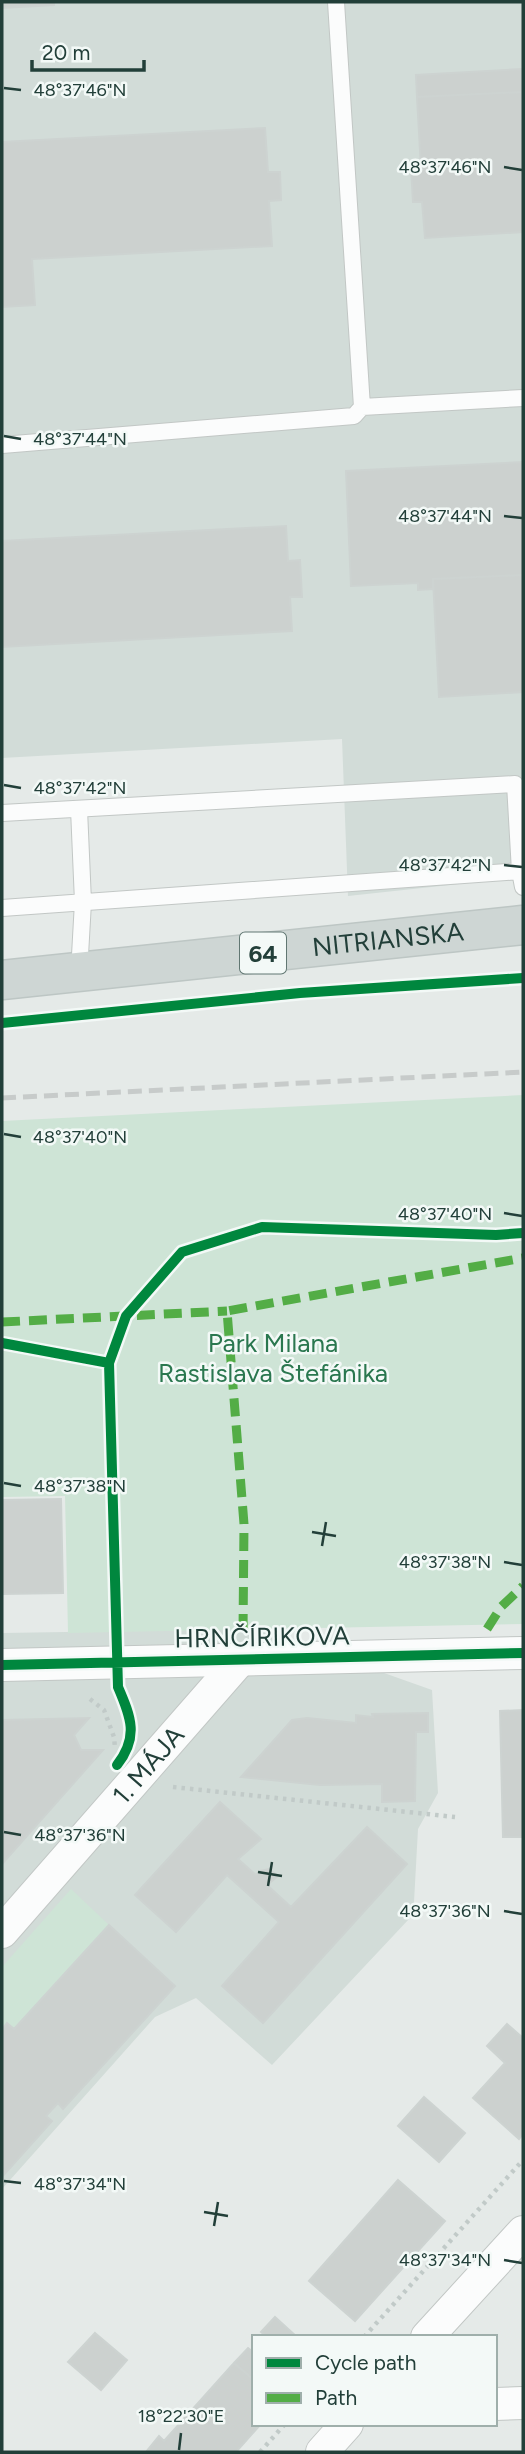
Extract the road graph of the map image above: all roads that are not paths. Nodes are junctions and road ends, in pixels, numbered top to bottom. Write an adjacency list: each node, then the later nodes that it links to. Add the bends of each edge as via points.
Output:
1 (337, 2): 3 (lane)
2 (523, 398): 3 (lane)
3 (362, 407): 4 (lane, via 354,416)
4 (2, 445)
5 (519, 777): 6 (lane); 8 (lane)
6 (79, 809): 7 (lane); 9 (lane)
7 (2, 813)
8 (521, 879): 9 (lane)
9 (83, 902): 10 (lane); 12 (lane)
10 (2, 908)
11 (523, 925): 12 (main road, NITRIANSKA / 64)
12 (79, 973): 13 (main road, NITRIANSKA / 64)
13 (2, 980)
14 (523, 1653): 15 (street, HRNČÍRIKOVA)
15 (240, 1660): 16 (street, HRNČÍRIKOVA); 17 (street, 1. MÁJA)
16 (2, 1665)
17 (2, 1932)
18 (523, 2232): 19 (street)
19 (429, 2335)
20 (523, 2403): 21 (street)
21 (497, 2404)
22 (345, 2426): 23 (street)
23 (322, 2452)

